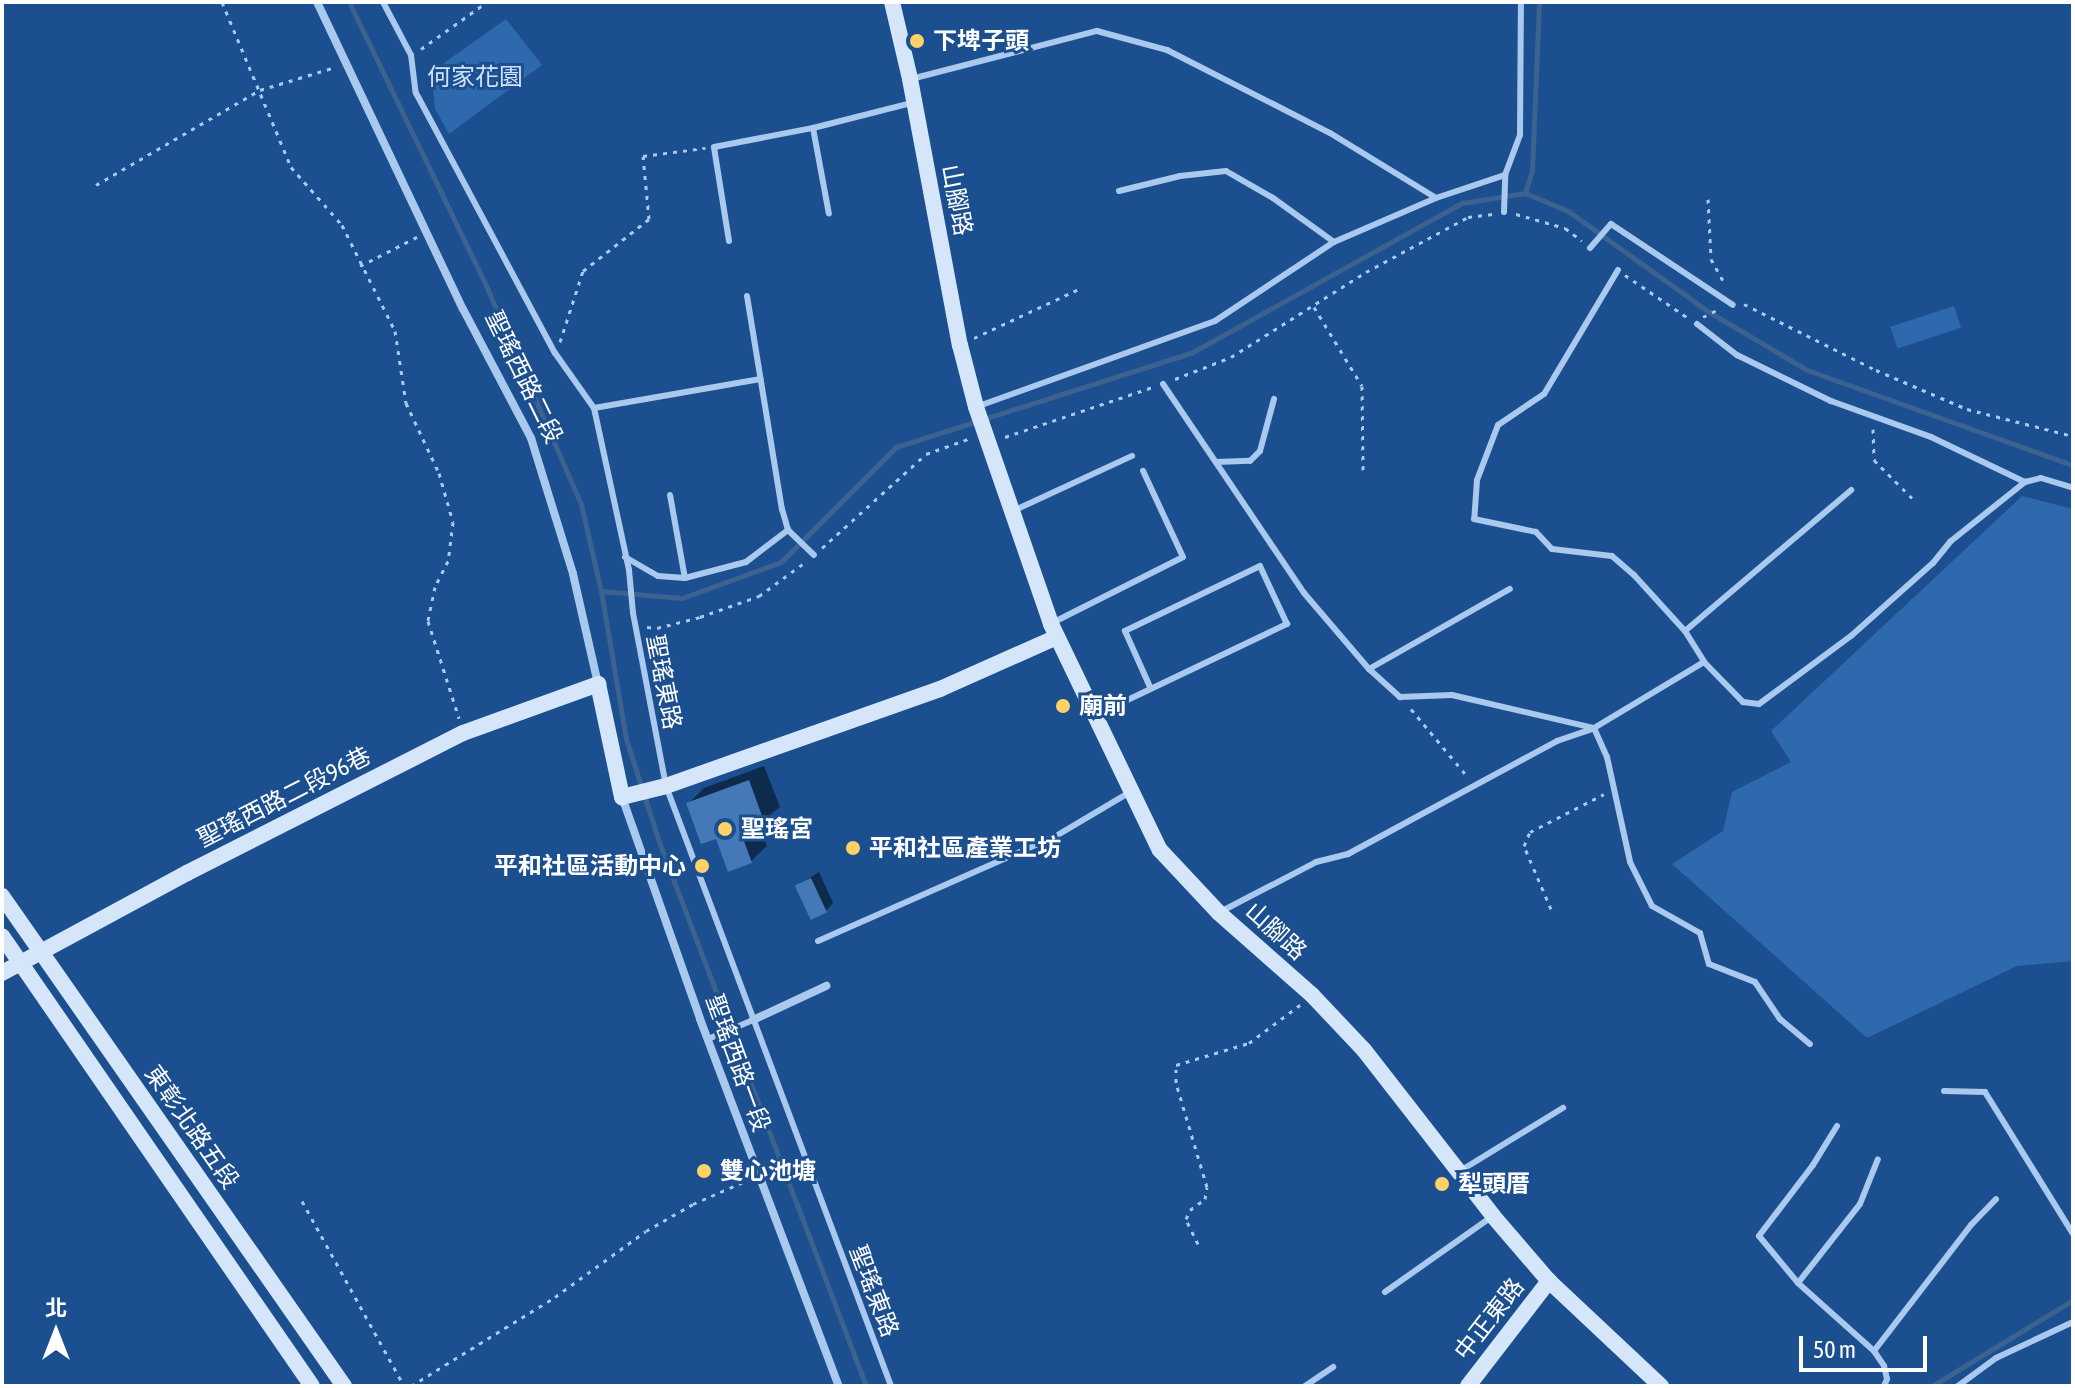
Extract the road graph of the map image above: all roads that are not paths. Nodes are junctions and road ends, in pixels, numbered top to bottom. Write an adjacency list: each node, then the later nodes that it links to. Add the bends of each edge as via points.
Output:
1 (317, 2): 42 (street, 聖瑤西路二段, via 531,438 573,574)
2 (383, 2): 24 (lane, 聖瑤東路, via 411,55 416,93 555,353)
3 (892, 2): 5 (street, 山腳路)
4 (1521, 2): 8 (lane, via 1520,135)
5 (910, 79): 6 (street, 山腳路); 10 (lane, via 1097,31 1167,50 1330,133)
6 (915, 102): 7 (lane); 23 (street, 山腳路)
7 (813, 128): 12 (lane); 13 (lane, via 714,147)
8 (1505, 175): 10 (lane); 11 (lane)
9 (1119, 191): 14 (lane, via 1226,171)
10 (1436, 198): 14 (lane)
11 (1504, 212)
12 (829, 214)
13 (729, 241)
14 (1334, 242): 23 (lane, via 1215,321)
15 (1590, 248): 18 (lane, via 1611,224)
16 (1618, 270): 39 (lane, via 1544,394 1498,425 1477,480 1474,519 1536,532 1552,549 1612,556)
17 (747, 296): 20 (lane)
18 (1733, 305)
19 (1697, 324): 28 (lane, via 1737,355 1831,401)
20 (760, 379): 24 (lane); 33 (lane)
21 (1163, 384): 26 (lane)
22 (1274, 399): 26 (lane, via 1260,451 1250,461)
23 (976, 407): 32 (street, 山腳路)
24 (594, 408): 35 (lane, 聖瑤東路)
25 (1132, 456): 32 (lane)
26 (1216, 462): 41 (lane, via 1304,593)
27 (1143, 471): 38 (lane, via 1183,557)
28 (2025, 482): 29 (lane, via 2041,478); 40 (lane, via 1951,541 1851,636 1759,704 1743,702)
29 (2073, 488)
30 (1851, 490): 39 (lane)
31 (670, 495): 36 (lane)
32 (1013, 511): 38 (street, 山腳路)
33 (788, 530): 34 (lane); 36 (lane, via 746,562)
34 (814, 555)
35 (625, 557): 36 (lane, via 658,576); 46 (lane, 聖瑤東路)
36 (685, 578)
37 (1510, 589): 41 (lane)
38 (1054, 630): 44 (street, 山腳路); 46 (street, via 940,689)
39 (1685, 631): 40 (lane)
40 (1704, 662): 45 (lane)
41 (1369, 669): 45 (lane, via 1400,697 1452,695)
42 (598, 684): 48 (street, 聖瑤西路二段); 53 (street, 聖瑤西路二段96巷, via 463,733)
43 (1150, 687): 43 (lane, via 1125,631 1260,566 1287,624); 44 (lane)
44 (1096, 715): 47 (street, 山腳路)
45 (1594, 728): 50 (lane, via 1557,741 1348,854 1316,862); 59 (lane, via 1607,757 1630,862 1652,906 1700,933 1709,964 1755,982 1780,1019)
46 (662, 787): 48 (street); 57 (lane, 聖瑤東路)
47 (1130, 792): 50 (street, 山腳路, via 1160,850); 52 (lane, via 1056,836)
48 (622, 797): 58 (street, 聖瑤西路一段)
49 (2, 896): 53 (street, 東彰北路五段)
50 (1219, 913): 64 (street, 山腳路, via 1312,995 1364,1050)
51 (2, 936): 54 (street, 東彰北路五段)
52 (818, 941)
53 (41, 952): 54 (street, 聖瑤西路二段96巷); 75 (street, 東彰北路五段)
54 (21, 964): 55 (street, 聖瑤西路二段96巷); 74 (street, 東彰北路五段)
55 (2, 973)
56 (826, 986): 57 (street)
57 (753, 1020): 58 (lane); 77 (lane, 聖瑤東路)
58 (708, 1039): 76 (street, 聖瑤西路一段)
59 (1810, 1044)
60 (1944, 1091): 67 (lane, via 1985,1092)
61 (1563, 1108): 64 (lane)
62 (1837, 1126): 69 (lane, via 1759,1236)
63 (1878, 1159): 69 (lane, via 1860,1204)
64 (1459, 1172): 66 (street, 山腳路)
65 (1996, 1199): 72 (lane)
66 (1493, 1216): 68 (street, 山腳路); 70 (lane)
67 (2073, 1234)
68 (1549, 1281): 79 (street, 中正東路); 80 (street, 山腳路)
69 (1798, 1283): 72 (lane)
70 (1385, 1292)
71 (2073, 1322): 82 (lane, via 1996,1358)
72 (1874, 1351): 81 (lane, via 1884,1366)
73 (1333, 1367): 78 (lane)
74 (312, 1386)
75 (344, 1386)
76 (839, 1386)
77 (891, 1386)
78 (1305, 1386)
79 (1468, 1386)
80 (1661, 1386)
81 (1884, 1386)
82 (1958, 1386)

